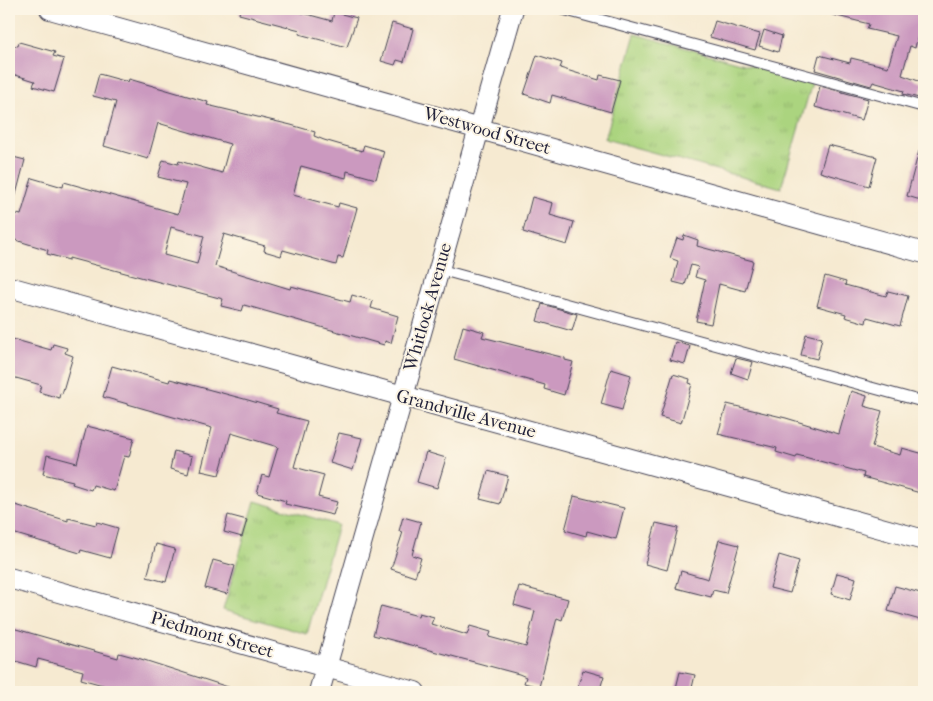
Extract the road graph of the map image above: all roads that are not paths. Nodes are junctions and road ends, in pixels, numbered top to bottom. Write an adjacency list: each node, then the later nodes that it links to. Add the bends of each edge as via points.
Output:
1 (50, 9): 5 (street, Westwood Street)
2 (513, 9): 5 (street, Whitlock Avenue)
3 (561, 9): 4 (lane)
4 (924, 107)
5 (478, 128): 6 (street, Westwood Street); 7 (street, Whitlock Avenue)
6 (924, 254)
7 (438, 269): 9 (street, Whitlock Avenue); 10 (lane)
8 (9, 287): 9 (street, Grandville Avenue)
9 (402, 396): 11 (street, Grandville Avenue); 13 (street, Whitlock Avenue)
10 (924, 402)
11 (924, 540)
12 (9, 578): 13 (street, Piedmont Street)
13 (326, 668): 14 (street, Whitlock Avenue); 15 (street, Piedmont Street)
14 (319, 692)
15 (415, 692)

